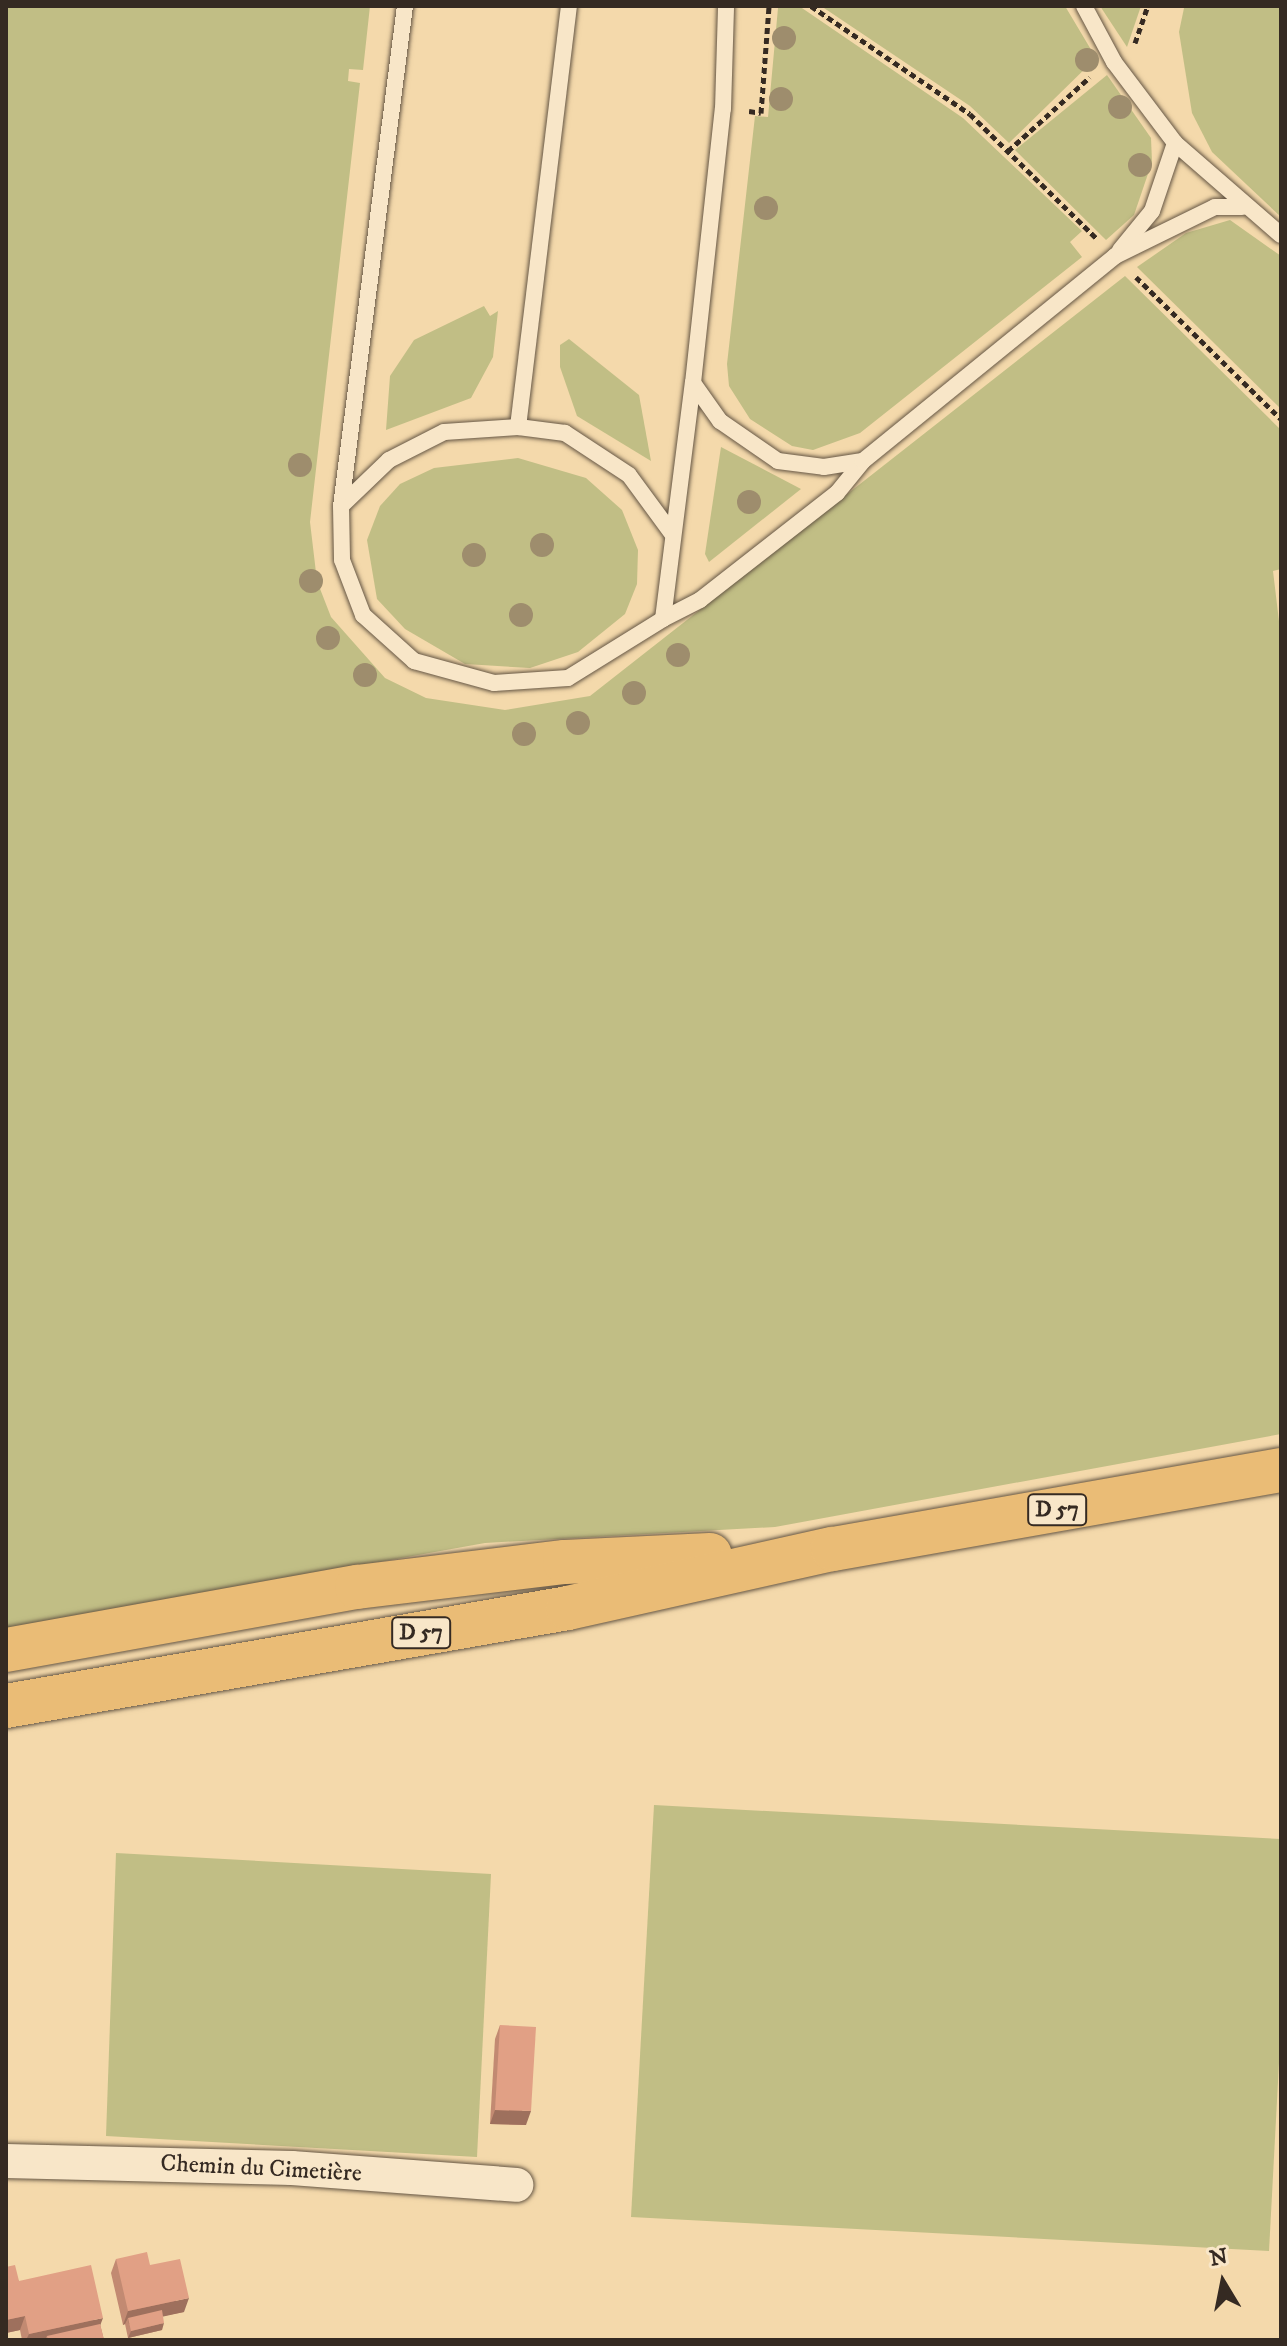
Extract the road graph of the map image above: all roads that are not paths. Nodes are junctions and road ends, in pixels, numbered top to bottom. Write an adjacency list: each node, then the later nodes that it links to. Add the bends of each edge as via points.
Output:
1 (405, 6): 12 (lane)
2 (569, 6): 10 (lane)
3 (726, 6): 9 (lane, via 723,109)
4 (1084, 6): 5 (lane, via 1114,62)
5 (1175, 143): 6 (lane); 8 (lane, via 1152,211)
6 (1242, 207): 7 (lane); 8 (lane, via 1215,207)
7 (1281, 235)
8 (1115, 256): 11 (lane)
9 (693, 383): 11 (lane, via 720,421 778,461 824,467); 13 (lane)
10 (518, 427): 12 (lane, via 444,432 389,460); 13 (lane, via 565,433 629,475)
11 (863, 461): 14 (lane, via 837,493 700,600)
12 (341, 506): 14 (lane, via 342,560 363,615 414,661 494,683 568,678)
13 (673, 535): 14 (lane)
14 (663, 619)
15 (1281, 1470): 16 (main road, D 57)
16 (833, 1549): 17 (main road, D 57, via 565,1562 357,1587); 18 (main road, D 57, via 568,1608)
17 (6, 1650)
18 (6, 1706)
19 (6, 2161): 20 (street, Chemin du Cimetière, via 292,2168)
20 (516, 2185)

